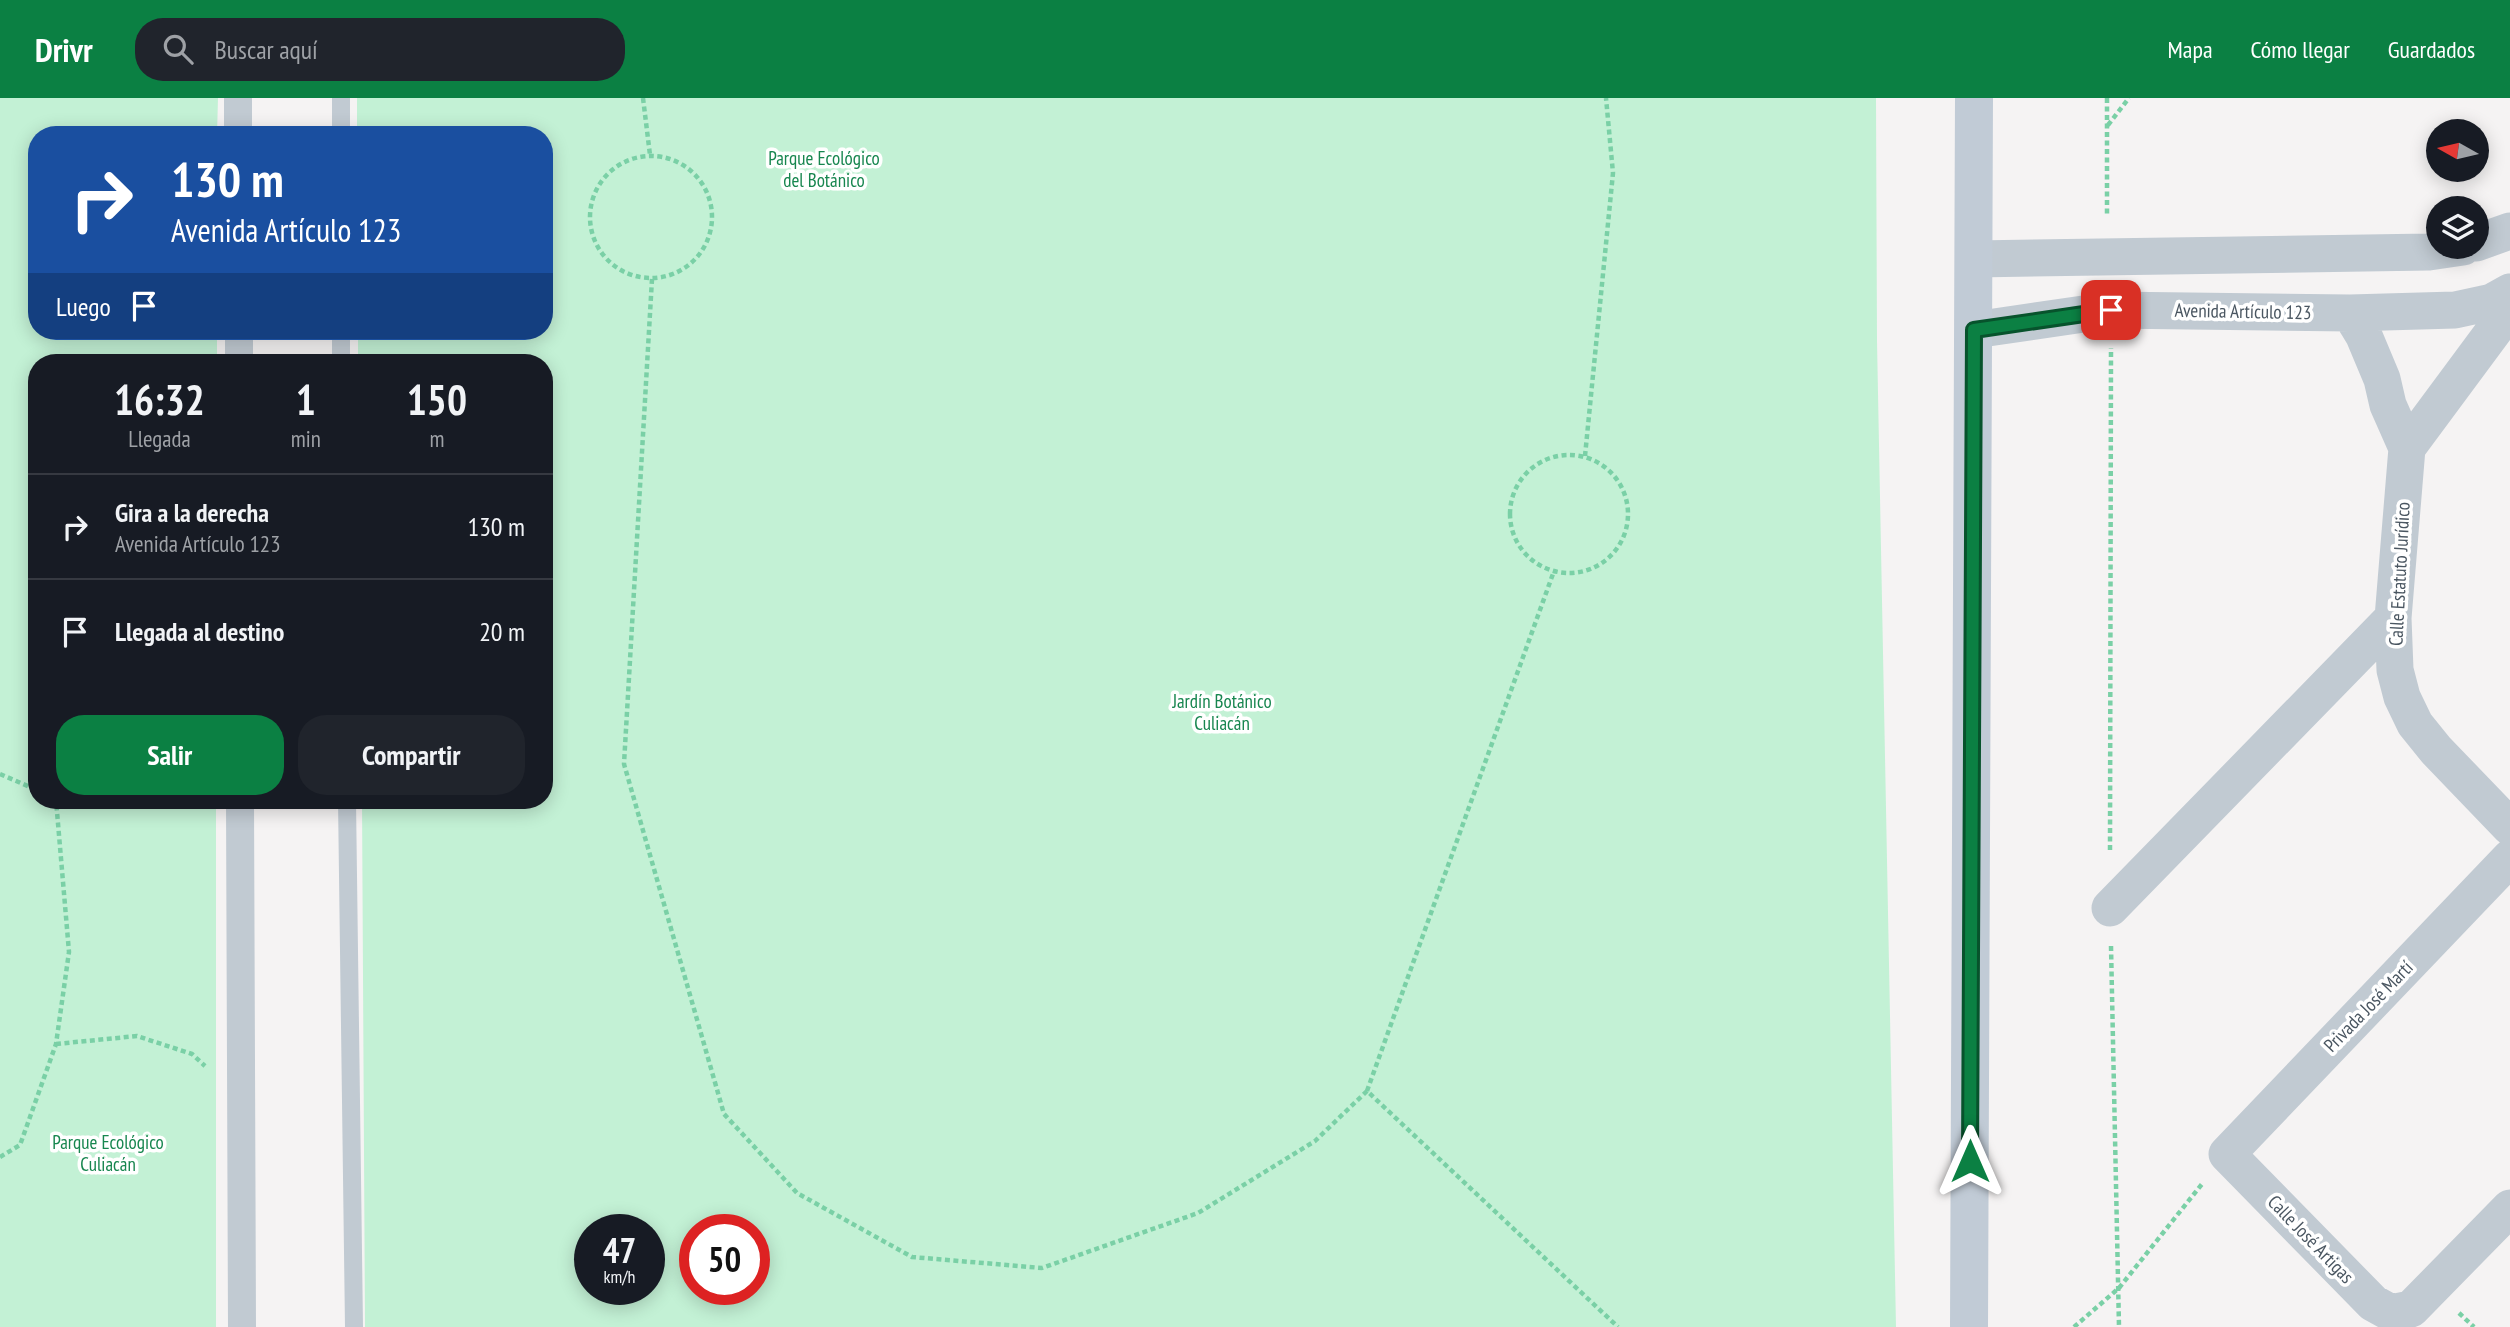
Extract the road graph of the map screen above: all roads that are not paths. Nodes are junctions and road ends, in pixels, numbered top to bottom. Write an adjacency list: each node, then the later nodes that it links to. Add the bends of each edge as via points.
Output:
1 (238, 98): 4 (street)
2 (341, 98): 5 (lane)
3 (1974, 98): 9 (main road)
4 (238, 126)
5 (341, 126)
6 (2510, 231): 7 (street)
7 (2489, 238)
8 (2426, 252): 9 (street)
9 (1974, 259): 13 (main road)
10 (2510, 292): 12 (street, Avenida Artículo 123, via 2492,302 2455,310)
11 (2510, 309): 14 (street)
12 (2350, 313): 13 (street, Avenida Artículo 123, via 2111,310); 14 (street, via 2364,336)
13 (1974, 330): 25 (main road)
14 (2407, 448): 15 (street, Calle Estatuto Jurídico)
15 (2393, 618): 18 (street, Calle Estatuto Jurídico, via 2395,670 2415,724); 20 (street)
16 (240, 809): 23 (street)
17 (347, 809): 24 (lane)
18 (2510, 827)
19 (2510, 858): 21 (street, Privada José Martí)
20 (2110, 908)
21 (2227, 1154): 22 (street, Calle José Artigas, via 2373,1303 2391,1313 2411,1309)
22 (2510, 1208)
23 (242, 1327)
24 (354, 1327)
25 (1969, 1327)

